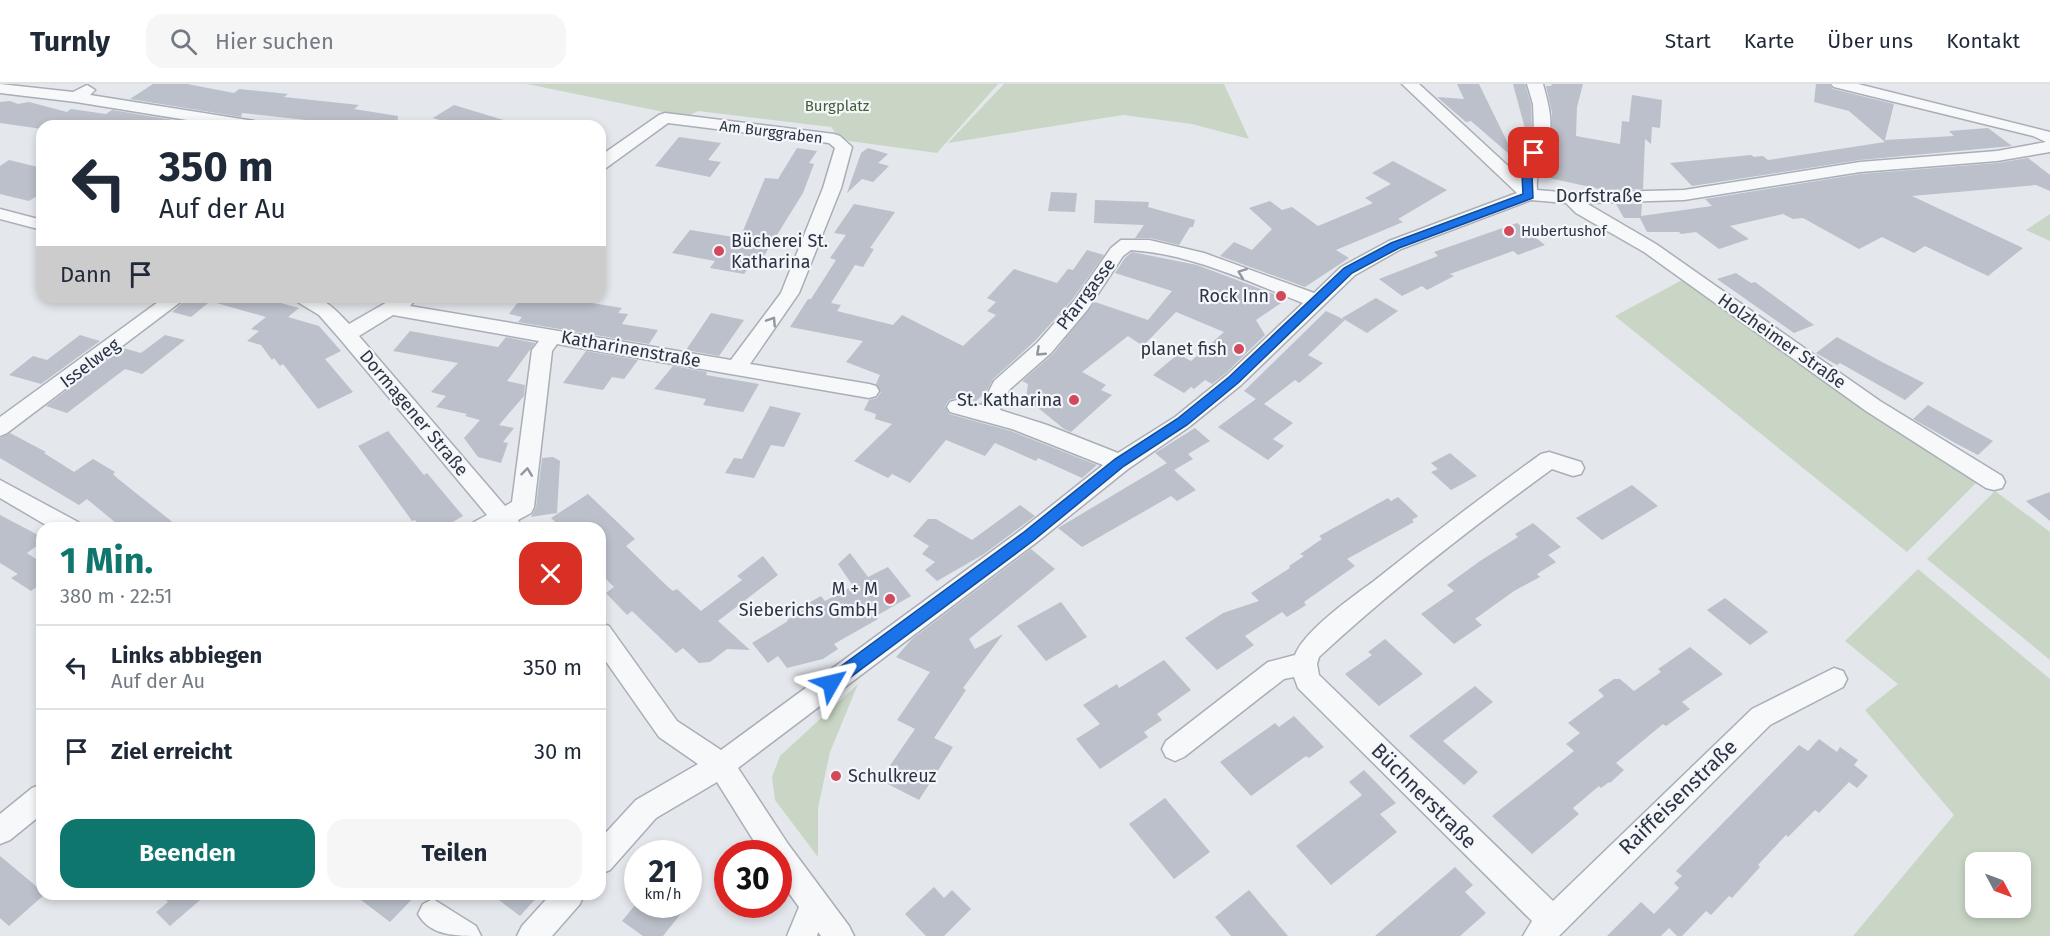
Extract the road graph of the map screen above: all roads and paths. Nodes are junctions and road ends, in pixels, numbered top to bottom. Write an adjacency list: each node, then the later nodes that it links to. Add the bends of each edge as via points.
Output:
1 (1410, 84): 9 (street)
2 (1535, 84): 9 (street, via 1542,130 1527,175)
3 (1839, 84): 6 (street)
4 (0, 88): 5 (street)
5 (217, 120)
6 (2050, 138)
7 (2050, 146): 10 (street, Dorfstraße, via 1997,156 1860,167 1684,195)
8 (606, 160): 20 (street, Am Burggraben, one-way to 8, via 790,293 844,147 834,140 665,118)
9 (1529, 195): 10 (street, Dorfstraße); 13 (street, Dorfstraße, via 1395,245 1348,271)
10 (1571, 198): 27 (street, Holzheimer Straße, via 1582,209 1650,248 1873,406)
11 (0, 214): 12 (street)
12 (36, 223)
13 (1316, 301): 23 (street, Pfarrgasse, one-way to 23, via 1193,257 1146,244 1127,244 1044,348 1001,386); 25 (street, Dorfstraße, via 1234,380 1182,422)
14 (170, 303): 24 (street, Isselweg)
15 (313, 303): 18 (street, Dormagener Straße)
16 (402, 303): 17 (street)
17 (393, 309): 18 (street); 19 (street, Katharinenstraße)
18 (347, 334): 30 (street, Dormagener Straße)
19 (553, 336): 20 (street, Katharinenstraße); 31 (street, one-way to 19, via 523,507 542,350)
20 (737, 367): 21 (street, Katharinenstraße)
21 (869, 391)
22 (957, 406): 23 (street)
23 (988, 413): 25 (street)
24 (0, 428)
25 (1120, 463): 36 (street, Dorfstraße, via 1029,536)
26 (1573, 468): 33 (street, via 1549,460 1479,510 1355,609 1309,651)
27 (1994, 482)
28 (0, 488): 29 (street)
29 (60, 522)
30 (506, 522)
31 (508, 522)
32 (606, 641): 36 (street, via 668,729)
33 (1304, 664): 35 (street, via 1277,670); 45 (street, Büchnerstraße, via 1307,680)
34 (1834, 680): 45 (street, Raiffeisenstraße, via 1761,717)
35 (1175, 748)
36 (721, 765): 39 (street); 40 (street, Dorfstraße, via 646,809)
37 (36, 802): 38 (street)
38 (0, 831)
39 (769, 840)
40 (606, 853)
41 (792, 873): 43 (street)
42 (565, 900): 47 (street)
43 (814, 904): 48 (street); 49 (street)
44 (433, 914): 46 (street)
45 (1546, 929)
46 (466, 936)
47 (532, 936)
48 (802, 936)
49 (839, 936)

